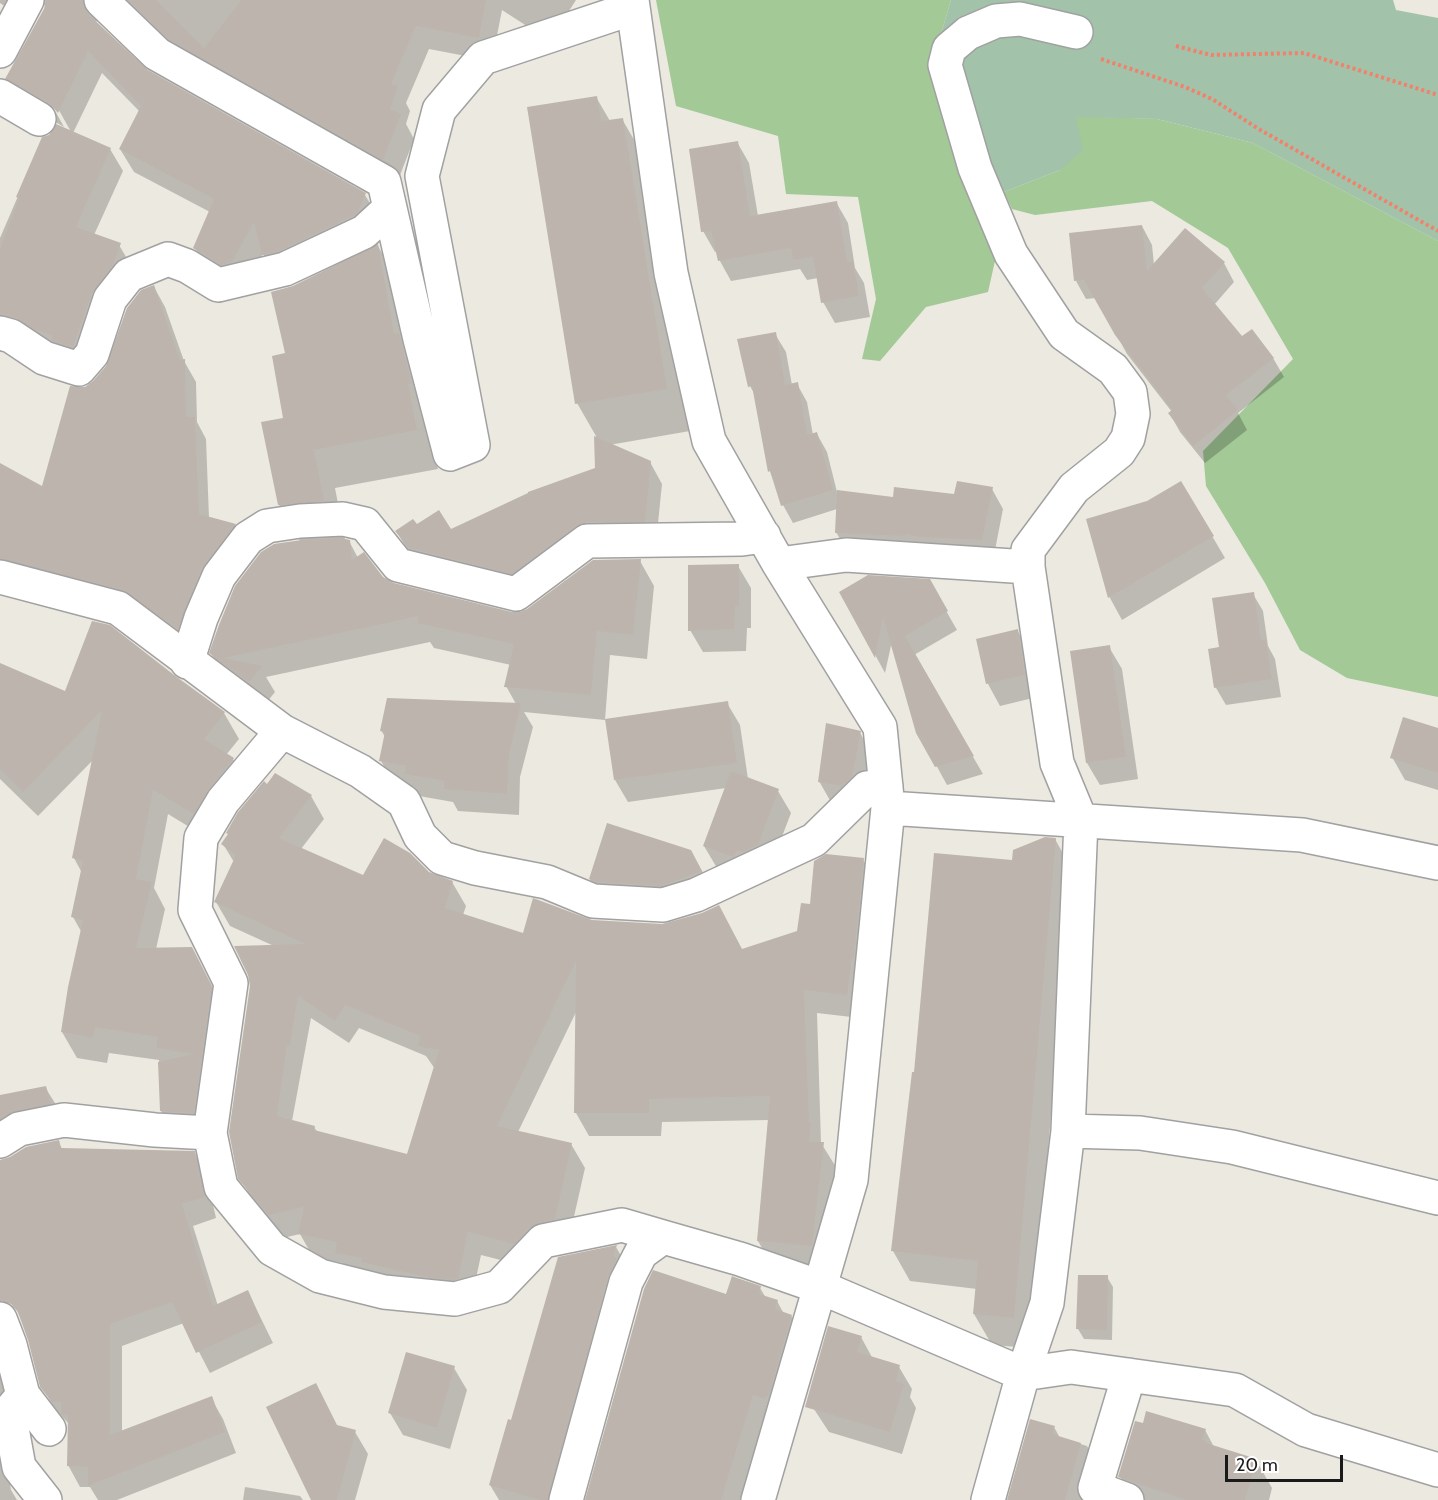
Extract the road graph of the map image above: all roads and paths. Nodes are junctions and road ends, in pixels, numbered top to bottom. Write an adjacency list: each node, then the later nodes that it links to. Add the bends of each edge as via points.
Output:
1 (27, 0): 6 (street)
2 (101, 0): 10 (street, via 157,54 384,182)
3 (632, 4): 10 (street, via 483,58 439,110 422,176 472,445 450,454); 13 (street, via 671,273 709,441)
4 (1071, 30): 11 (path, via 1081,52 1212,99); 14 (street, via 1020,19 996,21 968,33 949,49 945,65 975,168 1011,254 1064,334 1113,369 1130,392 1133,414 1128,438 1119,453 1074,488 1028,550)
5 (1176, 46): 7 (path, via 1211,55 1304,53)
6 (0, 51)
7 (1438, 95)
8 (0, 96): 9 (street)
9 (39, 119)
10 (390, 208): 12 (street, via 364,232 285,269 218,285 168,259 129,275 110,299 92,354 79,369 44,358)
11 (1438, 231)
12 (0, 333)
13 (772, 550): 14 (street); 16 (street, via 742,539 586,541 516,594 398,565 365,524 343,519 267,526 248,538 219,576); 18 (street, via 880,727)
14 (1028, 567): 19 (street, via 1057,763)
15 (3, 586): 16 (street, via 118,608)
16 (187, 662): 17 (street)
17 (282, 731): 18 (street, via 360,771 404,802 420,836 442,858 547,882 593,901 663,905 696,895 814,840 867,788); 22 (street, via 223,801 201,838 195,910 231,983)
18 (887, 797): 19 (street); 26 (street, via 851,1180)
19 (1081, 820): 20 (street, via 1302,835); 21 (street)
20 (1438, 862)
21 (1068, 1131): 24 (street, via 1140,1133 1232,1147); 28 (street, via 1047,1303)
22 (210, 1133): 23 (street, via 64,1120 19,1129); 25 (street, via 221,1187 272,1249 320,1276 384,1292 454,1299 498,1287 543,1241 622,1225)
23 (0, 1141)
24 (1438, 1198)
25 (663, 1237): 26 (street); 34 (street, via 641,1253 626,1281)
26 (820, 1287): 28 (street); 35 (street)
27 (0, 1319): 30 (street)
28 (1023, 1374): 29 (street, via 1071,1367); 36 (street)
29 (1129, 1375): 32 (street, via 1235,1390 1306,1430); 37 (street, via 1095,1488)
30 (23, 1395): 31 (street); 33 (street, via 9,1412 19,1467)
31 (49, 1429)
32 (1438, 1470)
33 (45, 1500)
34 (566, 1500)
35 (758, 1500)
36 (988, 1500)
37 (1127, 1500)

